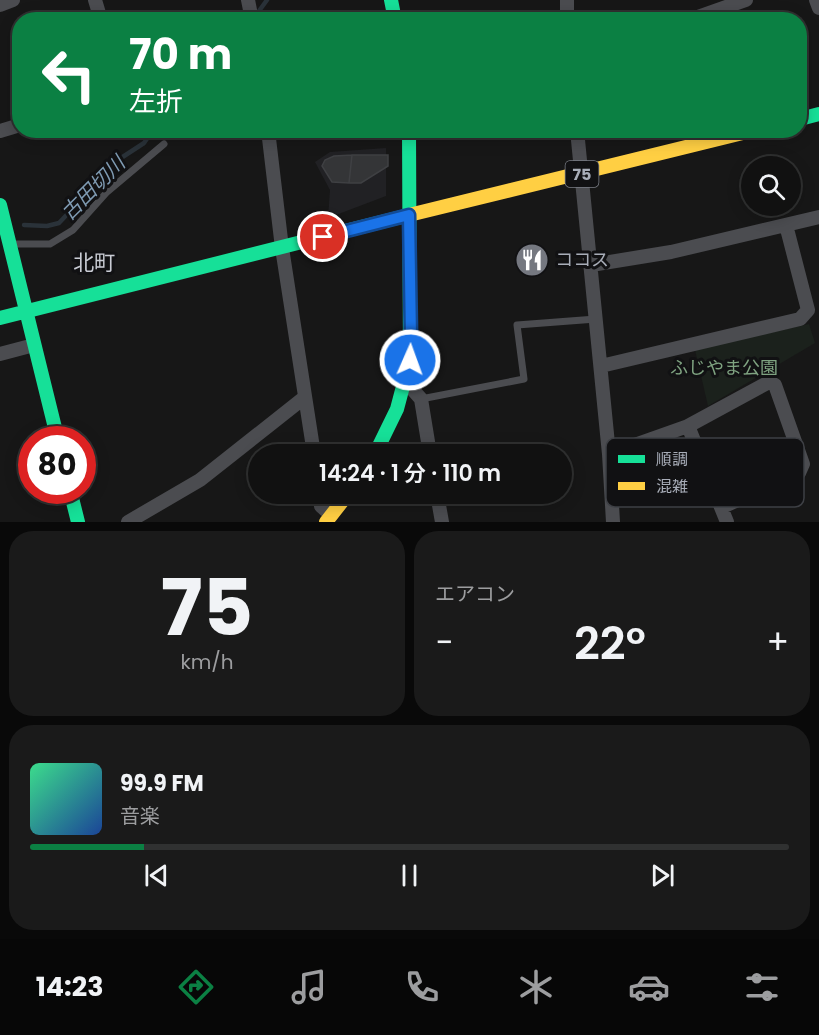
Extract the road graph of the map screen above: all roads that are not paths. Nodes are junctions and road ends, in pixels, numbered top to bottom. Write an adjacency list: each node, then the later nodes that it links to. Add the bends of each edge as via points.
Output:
1 (13, 0): 4 (street)
2 (746, 0): 6 (street)
3 (816, 0): 5 (street)
4 (0, 5)
5 (819, 8)
6 (712, 12)
7 (269, 138): 18 (street)
8 (409, 138): 14 (main road)
9 (578, 138): 12 (street)
10 (723, 138): 12 (main road, 75)
11 (164, 144): 17 (lane, via 106,192 73,230 50,244)
12 (581, 174): 14 (main road, 75); 19 (street)
13 (0, 206): 17 (main road)
14 (409, 215): 18 (main road); 26 (main road, via 411,337)
15 (819, 217): 16 (street)
16 (786, 225): 19 (street, via 671,252); 25 (street, via 808,310 800,319)
17 (10, 244): 20 (main road)
18 (282, 248): 20 (main road); 27 (street)
19 (591, 265): 22 (street)
20 (26, 311): 21 (main road); 23 (main road)
21 (0, 318)
22 (596, 319): 25 (street); 28 (lane, via 517,325 524,380)
23 (34, 345): 24 (street); 29 (main road)
24 (0, 354)
25 (600, 366): 31 (street)
26 (405, 382): 28 (street); 36 (main road)
27 (305, 397): 35 (street); 46 (street, via 200,480)
28 (421, 399): 37 (street)
29 (54, 426)
30 (688, 426): 32 (street); 33 (street); 34 (street, via 769,382 775,385)
31 (607, 438)
32 (654, 438)
33 (693, 438)
34 (794, 438)
35 (312, 444)
36 (381, 444)
37 (428, 444)
38 (74, 504): 45 (main road)
39 (321, 504): 44 (street)
40 (340, 504): 44 (main road)
41 (439, 504): 47 (street)
42 (612, 507): 48 (street)
43 (722, 507): 49 (street)
44 (328, 519)
45 (78, 522)
46 (128, 522)
47 (442, 522)
48 (613, 522)
49 (727, 522)

